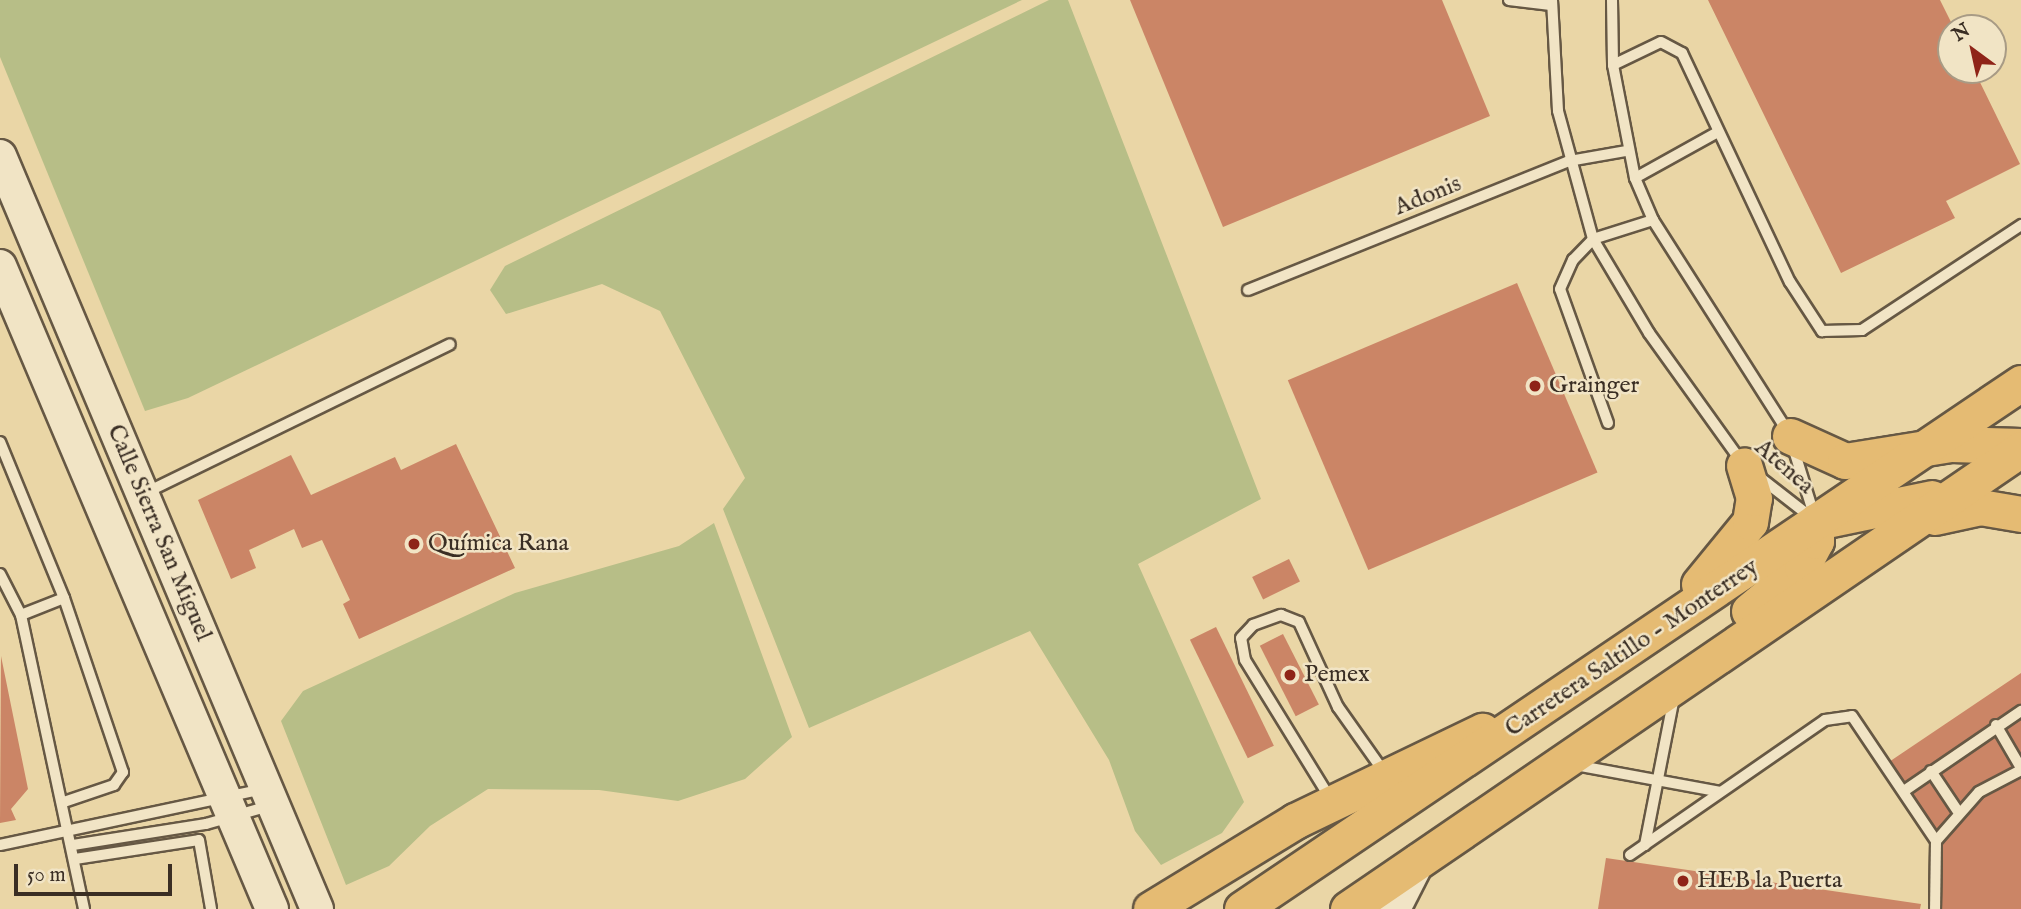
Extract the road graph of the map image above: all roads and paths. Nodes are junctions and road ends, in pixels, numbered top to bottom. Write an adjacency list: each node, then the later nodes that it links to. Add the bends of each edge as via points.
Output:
1 (1509, 0): 3 (lane)
2 (1612, 0): 4 (lane, Atenea)
3 (1552, 3): 8 (lane, Atenea, via 1553,75)
4 (1613, 65): 5 (lane, via 1645,47 1672,45 1688,63); 6 (lane, Atenea)
5 (1718, 132): 9 (lane); 11 (lane, via 1790,282 1822,331 1862,330)
6 (1626, 151): 8 (lane, Adonis); 9 (lane, Atenea)
7 (0, 156): 24 (street, Calle Sierra San Miguel)
8 (1569, 162): 12 (lane, Atenea); 14 (lane, Adonis)
9 (1635, 178): 10 (lane, Atenea)
10 (1653, 220): 12 (lane); 18 (lane, Atenea)
11 (2021, 225)
12 (1593, 239): 17 (lane, via 1573,260 1560,302); 22 (lane, Atenea, via 1649,333)
13 (0, 266): 46 (street, Calle Sierra San Miguel)
14 (1248, 290)
15 (450, 345): 24 (lane)
16 (2021, 383): 21 (main road, Carretera Saltillo - Monterrey)
17 (1608, 423)
18 (1790, 436): 21 (main road, via 1845,461); 26 (lane, Atenea)
19 (0, 442): 29 (lane)
20 (2021, 448): 21 (main road, via 1951,444); 23 (main road)
21 (1917, 453): 26 (main road, Carretera Saltillo - Monterrey)
22 (1744, 465): 26 (lane, Atenea); 31 (main road, via 1754,498 1746,529)
23 (1965, 487): 26 (main road, via 1891,510); 27 (main road)
24 (142, 494): 43 (street, Calle Sierra San Miguel)
25 (2021, 514): 27 (main road, via 1980,507)
26 (1816, 521): 31 (main road, Carretera Saltillo - Monterrey); 49 (main road, via 1810,555 1791,580 1504,785)
27 (1908, 526): 32 (main road)
28 (0, 574): 30 (lane)
29 (64, 598): 30 (lane); 44 (lane, via 123,772 114,785)
30 (21, 615): 44 (lane)
31 (1661, 629): 33 (main road, Carretera Saltillo - Monterrey)
32 (1676, 689): 36 (main road); 40 (lane)
33 (1565, 693): 39 (main road); 62 (main road, Carretera Saltillo - Monterrey)
34 (2021, 711): 35 (lane)
35 (1996, 725): 37 (lane); 38 (lane)
36 (1568, 763): 40 (lane); 49 (main road)
37 (2021, 769): 47 (lane)
38 (1931, 771): 41 (lane); 47 (lane)
39 (1385, 775): 45 (main road); 45 (lane, via 1338,707 1299,622 1281,615 1253,625 1241,638 1245,660)
40 (1656, 781): 42 (lane); 53 (lane)
41 (1904, 791): 42 (lane, via 1862,724 1852,716 1833,716); 50 (lane)
42 (1720, 792): 53 (lane)
43 (270, 797): 46 (lane); 46 (lane); 60 (street, Calle Sierra San Miguel)
44 (64, 802): 48 (lane)
45 (1332, 802): 61 (main road)
46 (230, 809): 48 (lane); 52 (lane); 59 (street, Calle Sierra San Miguel)
47 (1957, 810): 50 (lane)
48 (70, 827): 51 (lane); 52 (lane)
49 (1455, 836): 56 (main road)
50 (1936, 841): 65 (lane)
51 (0, 845)
52 (73, 845): 55 (lane)
53 (1645, 845): 54 (lane)
54 (1630, 855)
55 (75, 859): 57 (lane); 58 (lane, via 199,839)
56 (1419, 860): 63 (main road); 64 (street)
57 (83, 909)
58 (211, 909)
59 (272, 909)
60 (317, 909)
61 (1151, 909)
62 (1242, 909)
63 (1349, 909)
64 (1394, 909)
65 (1935, 909)

